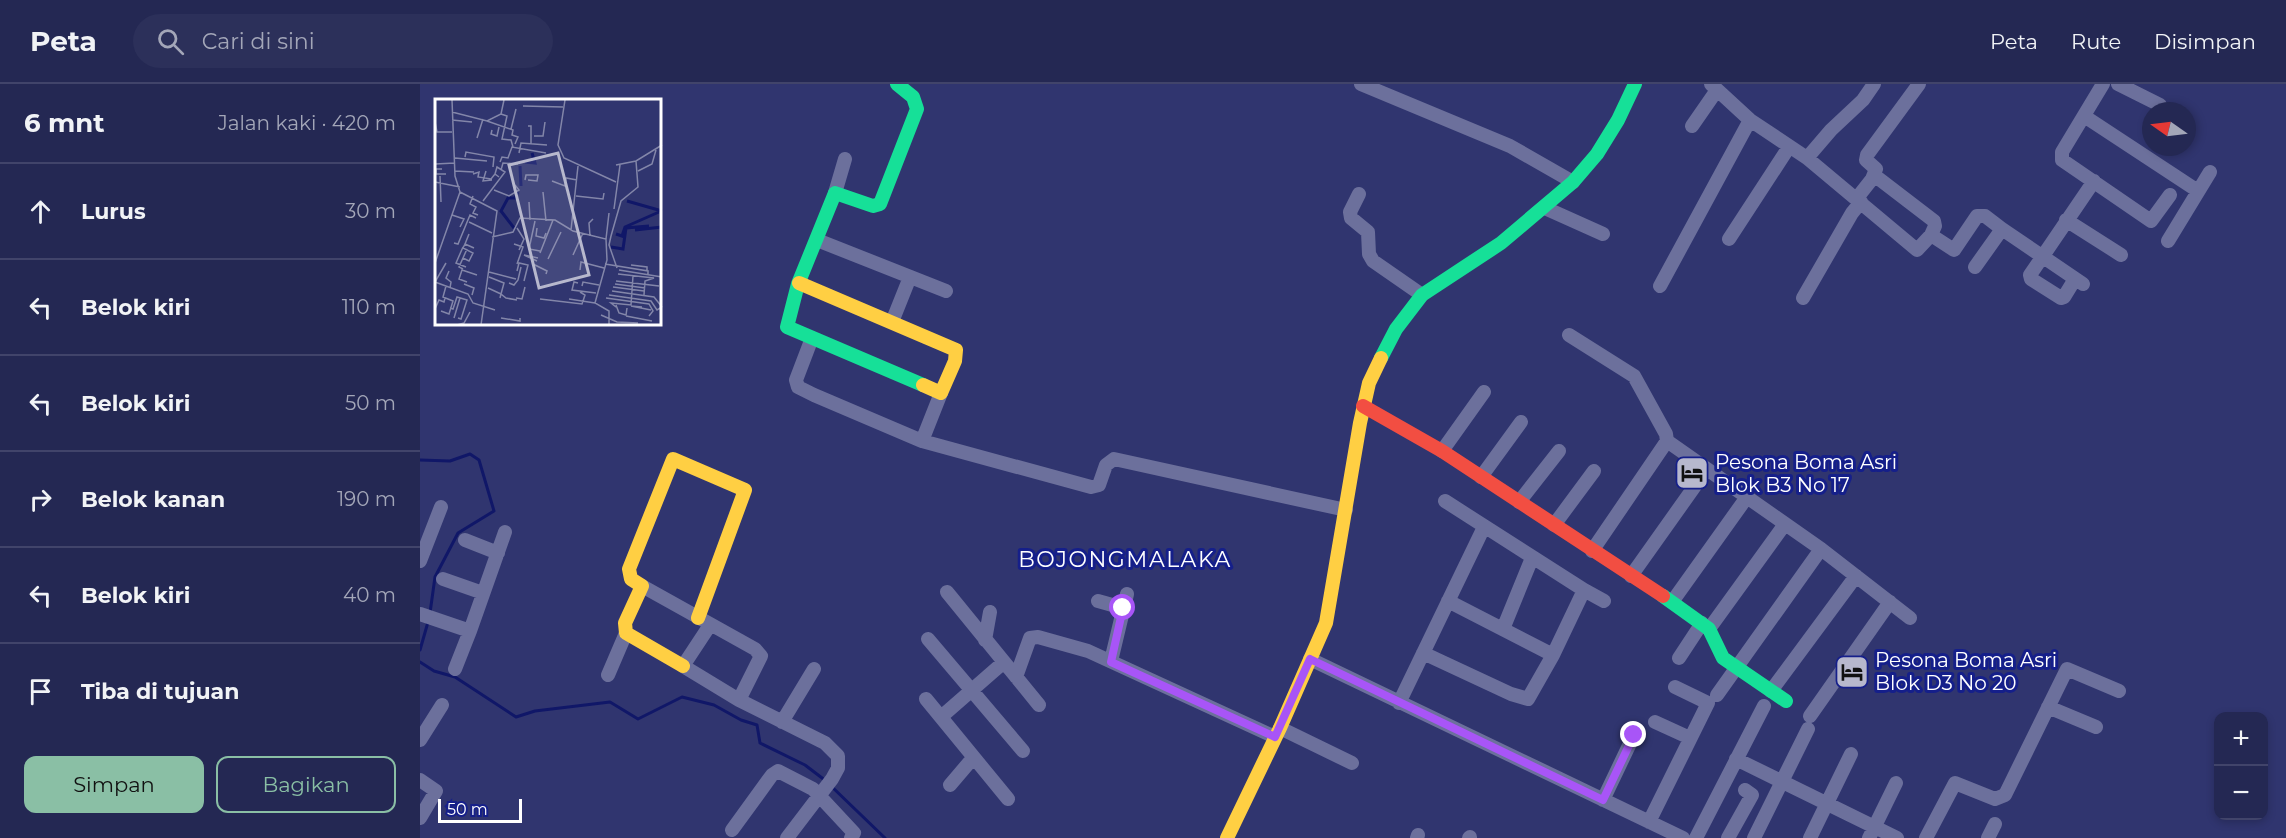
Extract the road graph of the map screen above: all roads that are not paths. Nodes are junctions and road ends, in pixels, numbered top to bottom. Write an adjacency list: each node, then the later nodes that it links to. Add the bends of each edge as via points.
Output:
1 (897, 84): 21 (street, via 913,94 917,109 880,204 873,206)
2 (1362, 84): 19 (street, via 1510,146)
3 (1635, 84): 19 (street, via 1597,154)
4 (1874, 84): 14 (street)
5 (1919, 84): 17 (street, via 1867,155 1866,160 1876,169)
6 (2103, 84): 10 (street)
7 (2118, 84): 9 (street)
8 (1714, 87): 11 (street); 12 (street)
9 (2154, 102)
10 (2084, 116): 18 (street, via 2061,156); 20 (street)
11 (1750, 120): 13 (street); 38 (street)
12 (1692, 126)
13 (1789, 147): 14 (street); 30 (street)
14 (1807, 158): 24 (street)
15 (845, 159): 21 (street)
16 (2210, 172): 20 (street)
17 (1874, 175): 24 (street); 29 (street, via 1935,222)
18 (2094, 181): 23 (street, via 2151,221); 26 (street)
19 (1573, 182): 25 (street)
20 (2198, 191): 32 (street)
21 (835, 193): 31 (street)
22 (1359, 194): 40 (street, via 1351,218 1368,232 1373,261)
23 (2170, 195)
24 (1859, 200): 29 (street, via 1917,250); 41 (street)
25 (1545, 208): 28 (street); 40 (street, via 1501,243)
26 (2066, 220): 33 (street); 34 (street)
27 (2002, 229): 29 (street, via 1985,216 1977,216 1954,250); 34 (street); 35 (street)
28 (1604, 234)
29 (1931, 235)
30 (1729, 239)
31 (818, 240): 36 (street); 37 (street)
32 (2168, 241)
33 (2121, 255)
34 (2041, 256): 34 (street, via 2031,279 2064,297 2079,282)
35 (1976, 267)
36 (910, 277): 39 (street); 42 (street)
37 (799, 283): 42 (street); 44 (street, via 785,321 787,327)
38 (1660, 286)
39 (946, 291)
40 (1422, 295): 47 (street, via 1396,329 1369,383)
41 (1803, 298)
42 (892, 322): 46 (street, via 956,350)
43 (1569, 335): 50 (street, via 1634,376)
44 (812, 338): 46 (street); 49 (street, via 796,380 798,387)
45 (1484, 392): 51 (street)
46 (941, 393): 49 (street)
47 (1363, 406): 51 (street); 60 (street)
48 (1521, 422): 55 (street)
49 (922, 441): 60 (street, via 1091,487 1099,485 1106,465 1114,459)
50 (1667, 441): 53 (street); 68 (street)
51 (1442, 451): 55 (street)
52 (1559, 451): 58 (street)
53 (1707, 469): 56 (street); 72 (street)
54 (1594, 471): 62 (street)
55 (1480, 477): 58 (street)
56 (1747, 497): 61 (street); 83 (street)
57 (1445, 501): 64 (street)
58 (1519, 502): 62 (street)
59 (441, 507): 63 (street)
60 (1345, 516): 99 (street, via 1326,623)
61 (1785, 524): 67 (street); 90 (street)
62 (1554, 525): 68 (street)
63 (426, 527): 71 (street)
64 (1484, 527): 70 (street); 81 (street)
65 (505, 532): 69 (street)
66 (465, 540): 69 (street)
67 (1821, 549): 73 (street); 103 (street)
68 (1592, 550): 72 (street)
69 (498, 553): 78 (street)
70 (1532, 558): 76 (street); 91 (street)
71 (420, 561)
72 (1631, 576): 83 (street)
73 (1856, 576): 84 (street); 109 (street)
74 (443, 579): 78 (street)
75 (642, 586): 89 (street); 89 (street, via 631,579 629,569 673,459 745,489); 93 (street, via 625,623)
76 (1584, 590): 82 (street); 97 (street)
77 (946, 592): 95 (street)
78 (483, 593): 92 (street)
79 (1127, 594): 85 (street)
80 (1098, 601): 85 (street)
81 (1448, 601): 91 (street); 96 (street)
82 (1604, 601)
83 (1672, 602): 90 (street)
84 (1890, 602): 88 (street); 135 (street, via 1809,723)
85 (1123, 608): 101 (street)
86 (990, 612): 95 (street)
87 (428, 616): 92 (street)
88 (1910, 618)
89 (704, 622): 102 (street); 114 (street, via 761,656)
90 (1706, 626): 98 (street); 103 (street, via 1723,658)
91 (1503, 629): 97 (street)
92 (470, 631): 104 (street)
93 (626, 633): 102 (street); 106 (street)
94 (928, 639): 111 (street)
95 (985, 640): 100 (street)
96 (1423, 653): 97 (street, via 1526,699); 116 (street)
97 (1553, 655)
98 (1679, 658)
99 (1310, 659): 116 (street); 125 (street)
100 (1004, 662): 107 (street); 111 (street)
101 (1111, 662): 107 (street, via 1078,648 1030,638); 125 (street)
102 (683, 666): 114 (street)
103 (1736, 668): 109 (street); 112 (street)
104 (455, 669)
105 (814, 669): 122 (street)
106 (608, 675)
107 (1016, 676): 118 (street)
108 (1674, 687): 127 (street, via 1708,703)
109 (1771, 691): 115 (street)
110 (2119, 691): 120 (street, via 2067,669)
111 (972, 692): 121 (street); 129 (street)
112 (1717, 695)
113 (926, 699): 121 (street)
114 (739, 700): 122 (street)
115 (1786, 701)
116 (1399, 703): 141 (street)
117 (442, 705): 128 (street)
118 (1039, 705)
119 (1764, 706): 132 (street)
120 (2049, 707): 124 (street); 157 (street, via 2004,795 1995,799 1955,783)
121 (941, 717): 131 (street)
122 (782, 722): 138 (street, via 825,743 838,756 838,768)
123 (1655, 722): 127 (street)
124 (2096, 727)
125 (1278, 733): 133 (street); 150 (street)
126 (1634, 735): 141 (street)
127 (1690, 738): 144 (street)
128 (420, 740)
129 (1023, 751)
130 (1851, 754): 142 (street)
131 (974, 758): 137 (street); 140 (street)
132 (1736, 759): 135 (street); 152 (street)
133 (1352, 763)
134 (420, 780): 143 (street, via 436,791)
135 (1782, 783): 142 (street); 154 (street)
136 (1896, 783): 147 (street)
137 (950, 784)
138 (826, 788): 146 (street, via 778,771); 148 (street); 149 (street)
139 (1752, 795): 153 (street)
140 (1008, 800)
141 (1603, 800): 144 (street)
142 (1827, 804): 147 (street); 155 (street)
143 (420, 818)
144 (1649, 822): 151 (street)
145 (1995, 824): 158 (street)
146 (732, 830)
147 (1872, 833): 156 (street)
148 (855, 836)
149 (787, 838)
150 (1227, 838)
151 (1683, 838)
152 (1696, 838)
153 (1728, 838)
154 (1754, 838)
155 (1810, 838)
156 (1897, 838)
157 (1926, 838)
158 (1988, 838)

